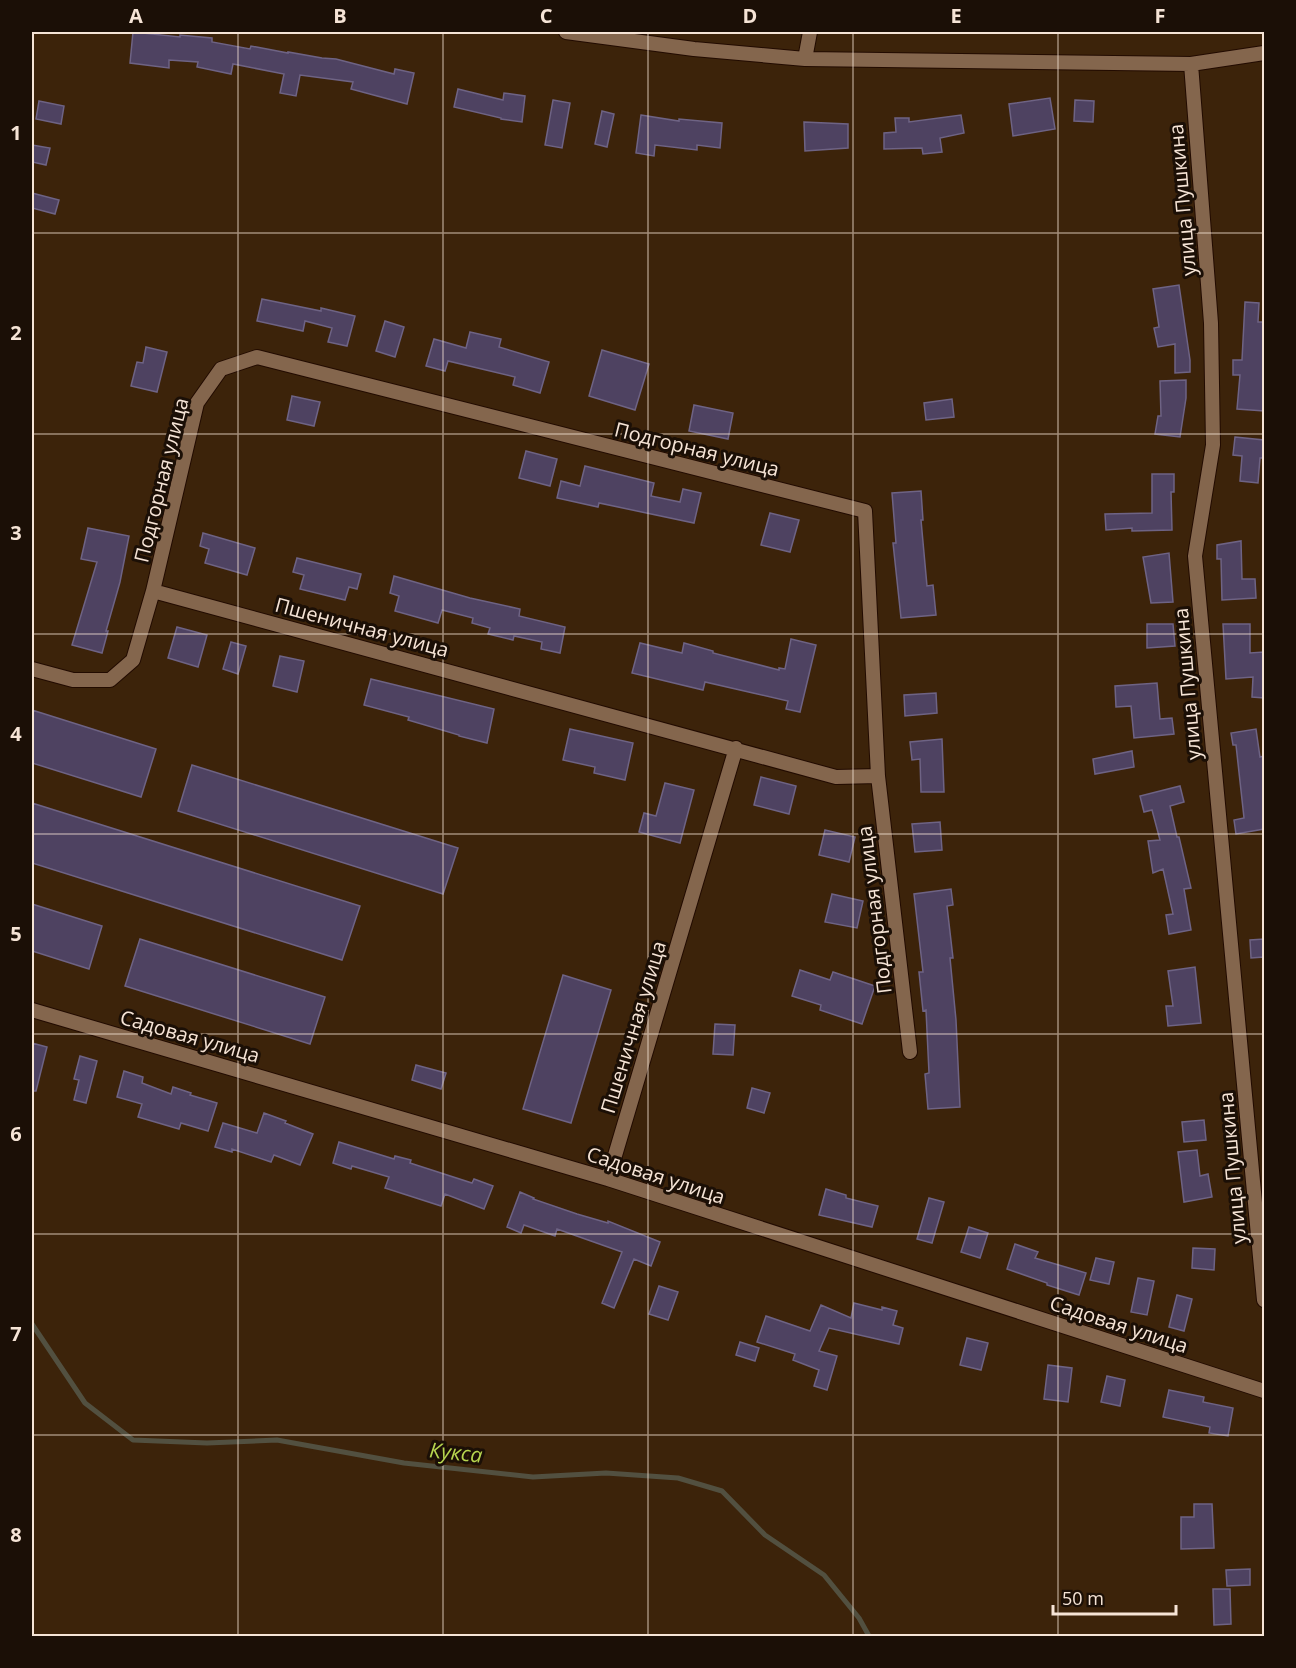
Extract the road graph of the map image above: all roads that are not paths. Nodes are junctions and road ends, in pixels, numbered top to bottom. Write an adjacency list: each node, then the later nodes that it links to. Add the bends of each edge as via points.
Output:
1 (567, 32): 4 (street)
2 (810, 32): 4 (street)
3 (1264, 53): 5 (street)
4 (805, 59): 5 (street)
5 (1191, 64): 13 (street, улица Пушкина, via 1211,323 1213,445 1195,556)
6 (153, 591): 7 (street, via 133,660 110,680 73,680); 8 (street, Пшеничная улица); 9 (street, Подгорная улица, via 196,403 221,369 257,357 865,511)
7 (32, 669)
8 (736, 748): 9 (street, Пшеничная улица, via 836,777); 12 (street, Пшеничная улица)
9 (878, 776): 11 (street, Подгорная улица)
10 (32, 1010): 12 (street, Садовая улица)
11 (910, 1052)
12 (608, 1179): 14 (street, Садовая улица)
13 (1264, 1300)
14 (1264, 1391)

